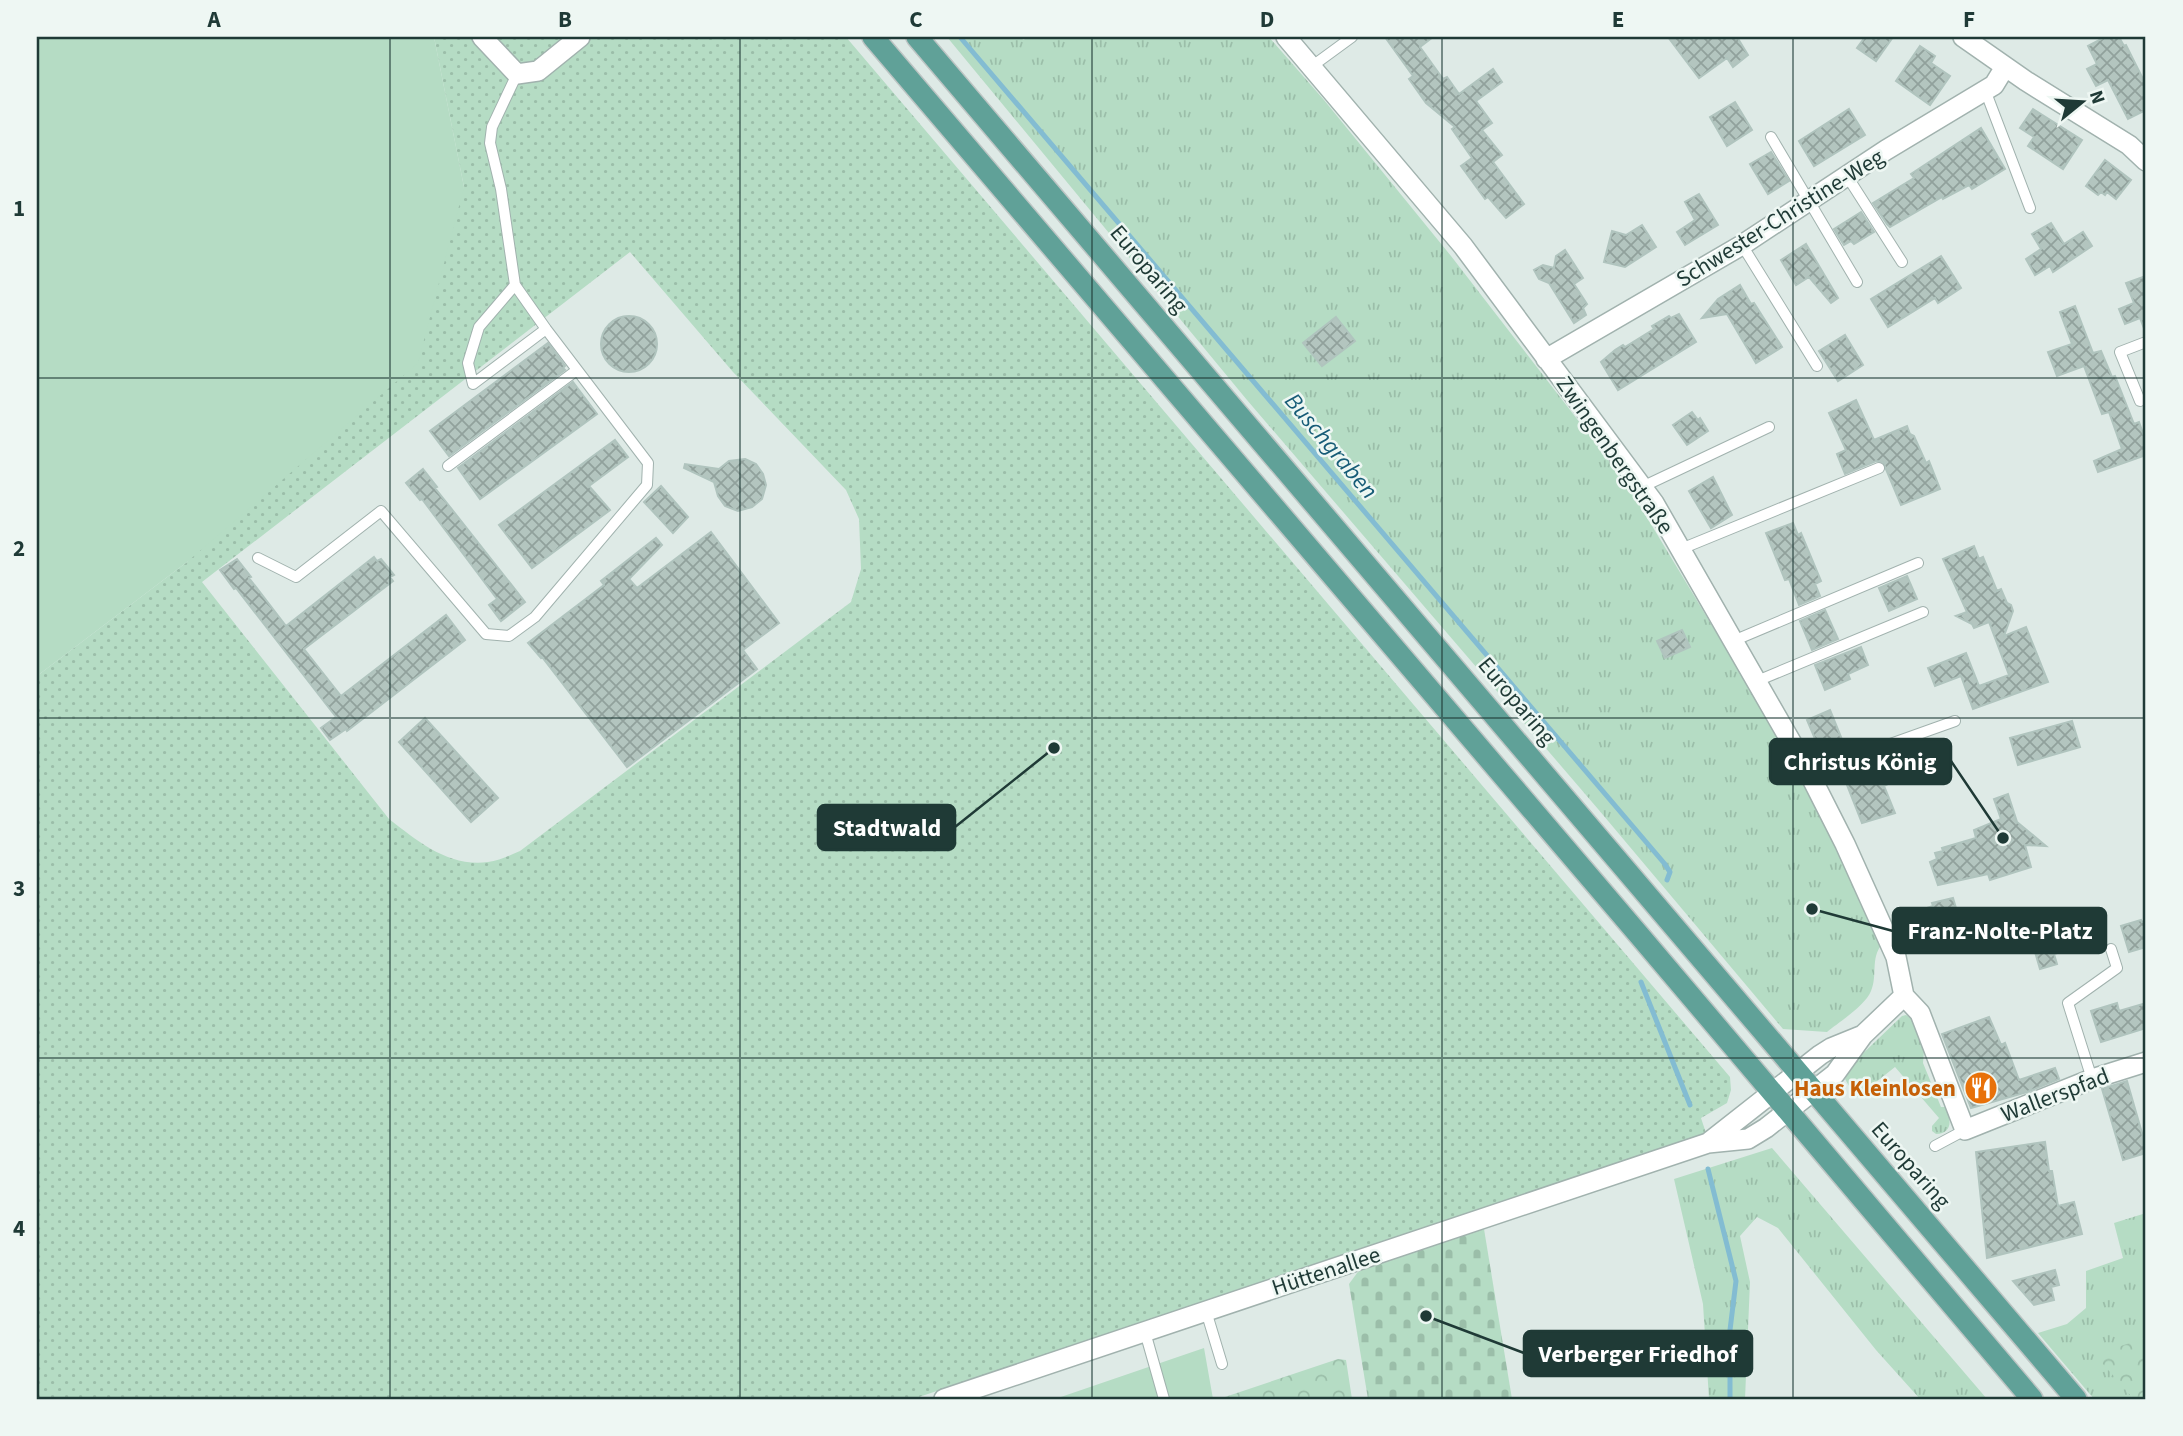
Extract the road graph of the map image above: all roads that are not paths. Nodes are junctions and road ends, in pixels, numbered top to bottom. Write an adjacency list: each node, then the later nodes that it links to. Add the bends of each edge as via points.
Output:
1 (482, 37): 10 (street)
2 (580, 37): 10 (street, via 538,71)
3 (873, 37): 46 (main road)
4 (917, 37): 43 (main road, Europaring)
5 (1286, 37): 8 (street, Zwingenbergstraße)
6 (1352, 37): 8 (lane)
7 (1963, 37): 9 (street)
8 (1311, 67): 23 (street, Zwingenbergstraße, via 1464,246)
9 (2005, 67): 11 (street, Schwester-Christine-Weg, via 1994,85); 13 (street)
10 (517, 74): 20 (lane, via 492,127 490,143)
11 (1985, 90): 14 (street, Schwester-Christine-Weg); 16 (lane)
12 (1771, 137): 15 (lane)
13 (2141, 153)
14 (1847, 176): 15 (street, Schwester-Christine-Weg); 18 (lane)
15 (1809, 201): 17 (street, Schwester-Christine-Weg); 19 (lane)
16 (2030, 208)
17 (1742, 244): 23 (street, Schwester-Christine-Weg); 24 (lane)
18 (1902, 262)
19 (1857, 282)
20 (515, 285): 21 (lane); 21 (lane, via 479,327 468,363 473,384)
21 (546, 329): 25 (lane)
22 (2146, 342): 26 (lane, via 2120,352)
23 (1546, 359): 30 (street, Zwingenbergstraße)
24 (1817, 366)
25 (577, 370): 28 (lane); 32 (lane, via 648,463 647,485 536,617 509,636 486,634 381,510 296,577)
26 (2140, 401)
27 (1769, 427): 30 (lane)
28 (448, 466)
29 (1878, 468): 31 (lane)
30 (1642, 487): 31 (street, Zwingenbergstraße)
31 (1681, 550): 35 (street, Zwingenbergstraße)
32 (258, 558)
33 (1918, 563): 35 (lane)
34 (1923, 612): 36 (lane)
35 (1733, 640): 36 (street, Zwingenbergstraße)
36 (1757, 681): 38 (street, Zwingenbergstraße)
37 (1955, 721): 38 (lane)
38 (1809, 774): 40 (street, Zwingenbergstraße, via 1883,924 1896,957)
39 (2111, 949): 44 (lane, via 2116,968 2068,1003)
40 (1903, 996): 41 (street); 48 (street, Zwingenbergstraße, via 1920,1013)
41 (1863, 1035): 43 (street, via 1831,1048); 45 (street, via 1835,1074)
42 (2146, 1062): 44 (street, Wallerspfad)
43 (1797, 1072): 45 (main road, Europaring); 46 (street)
44 (2092, 1079): 48 (street, Wallerspfad)
45 (1814, 1090): 47 (street, Hüttenallee); 57 (main road, Europaring)
46 (1771, 1092): 47 (main road); 49 (street, Hüttenallee)
47 (1787, 1111): 49 (street, Hüttenallee, via 1748,1139); 56 (main road)
48 (1965, 1130): 50 (lane)
49 (1708, 1143): 51 (street, Hüttenallee)
50 (1935, 1146)
51 (1206, 1311): 52 (street, Hüttenallee); 53 (lane)
52 (1145, 1332): 54 (street, Hüttenallee); 55 (lane)
53 (1222, 1364)
54 (944, 1399)
55 (1164, 1399)
56 (2032, 1399)
57 (2076, 1399)

